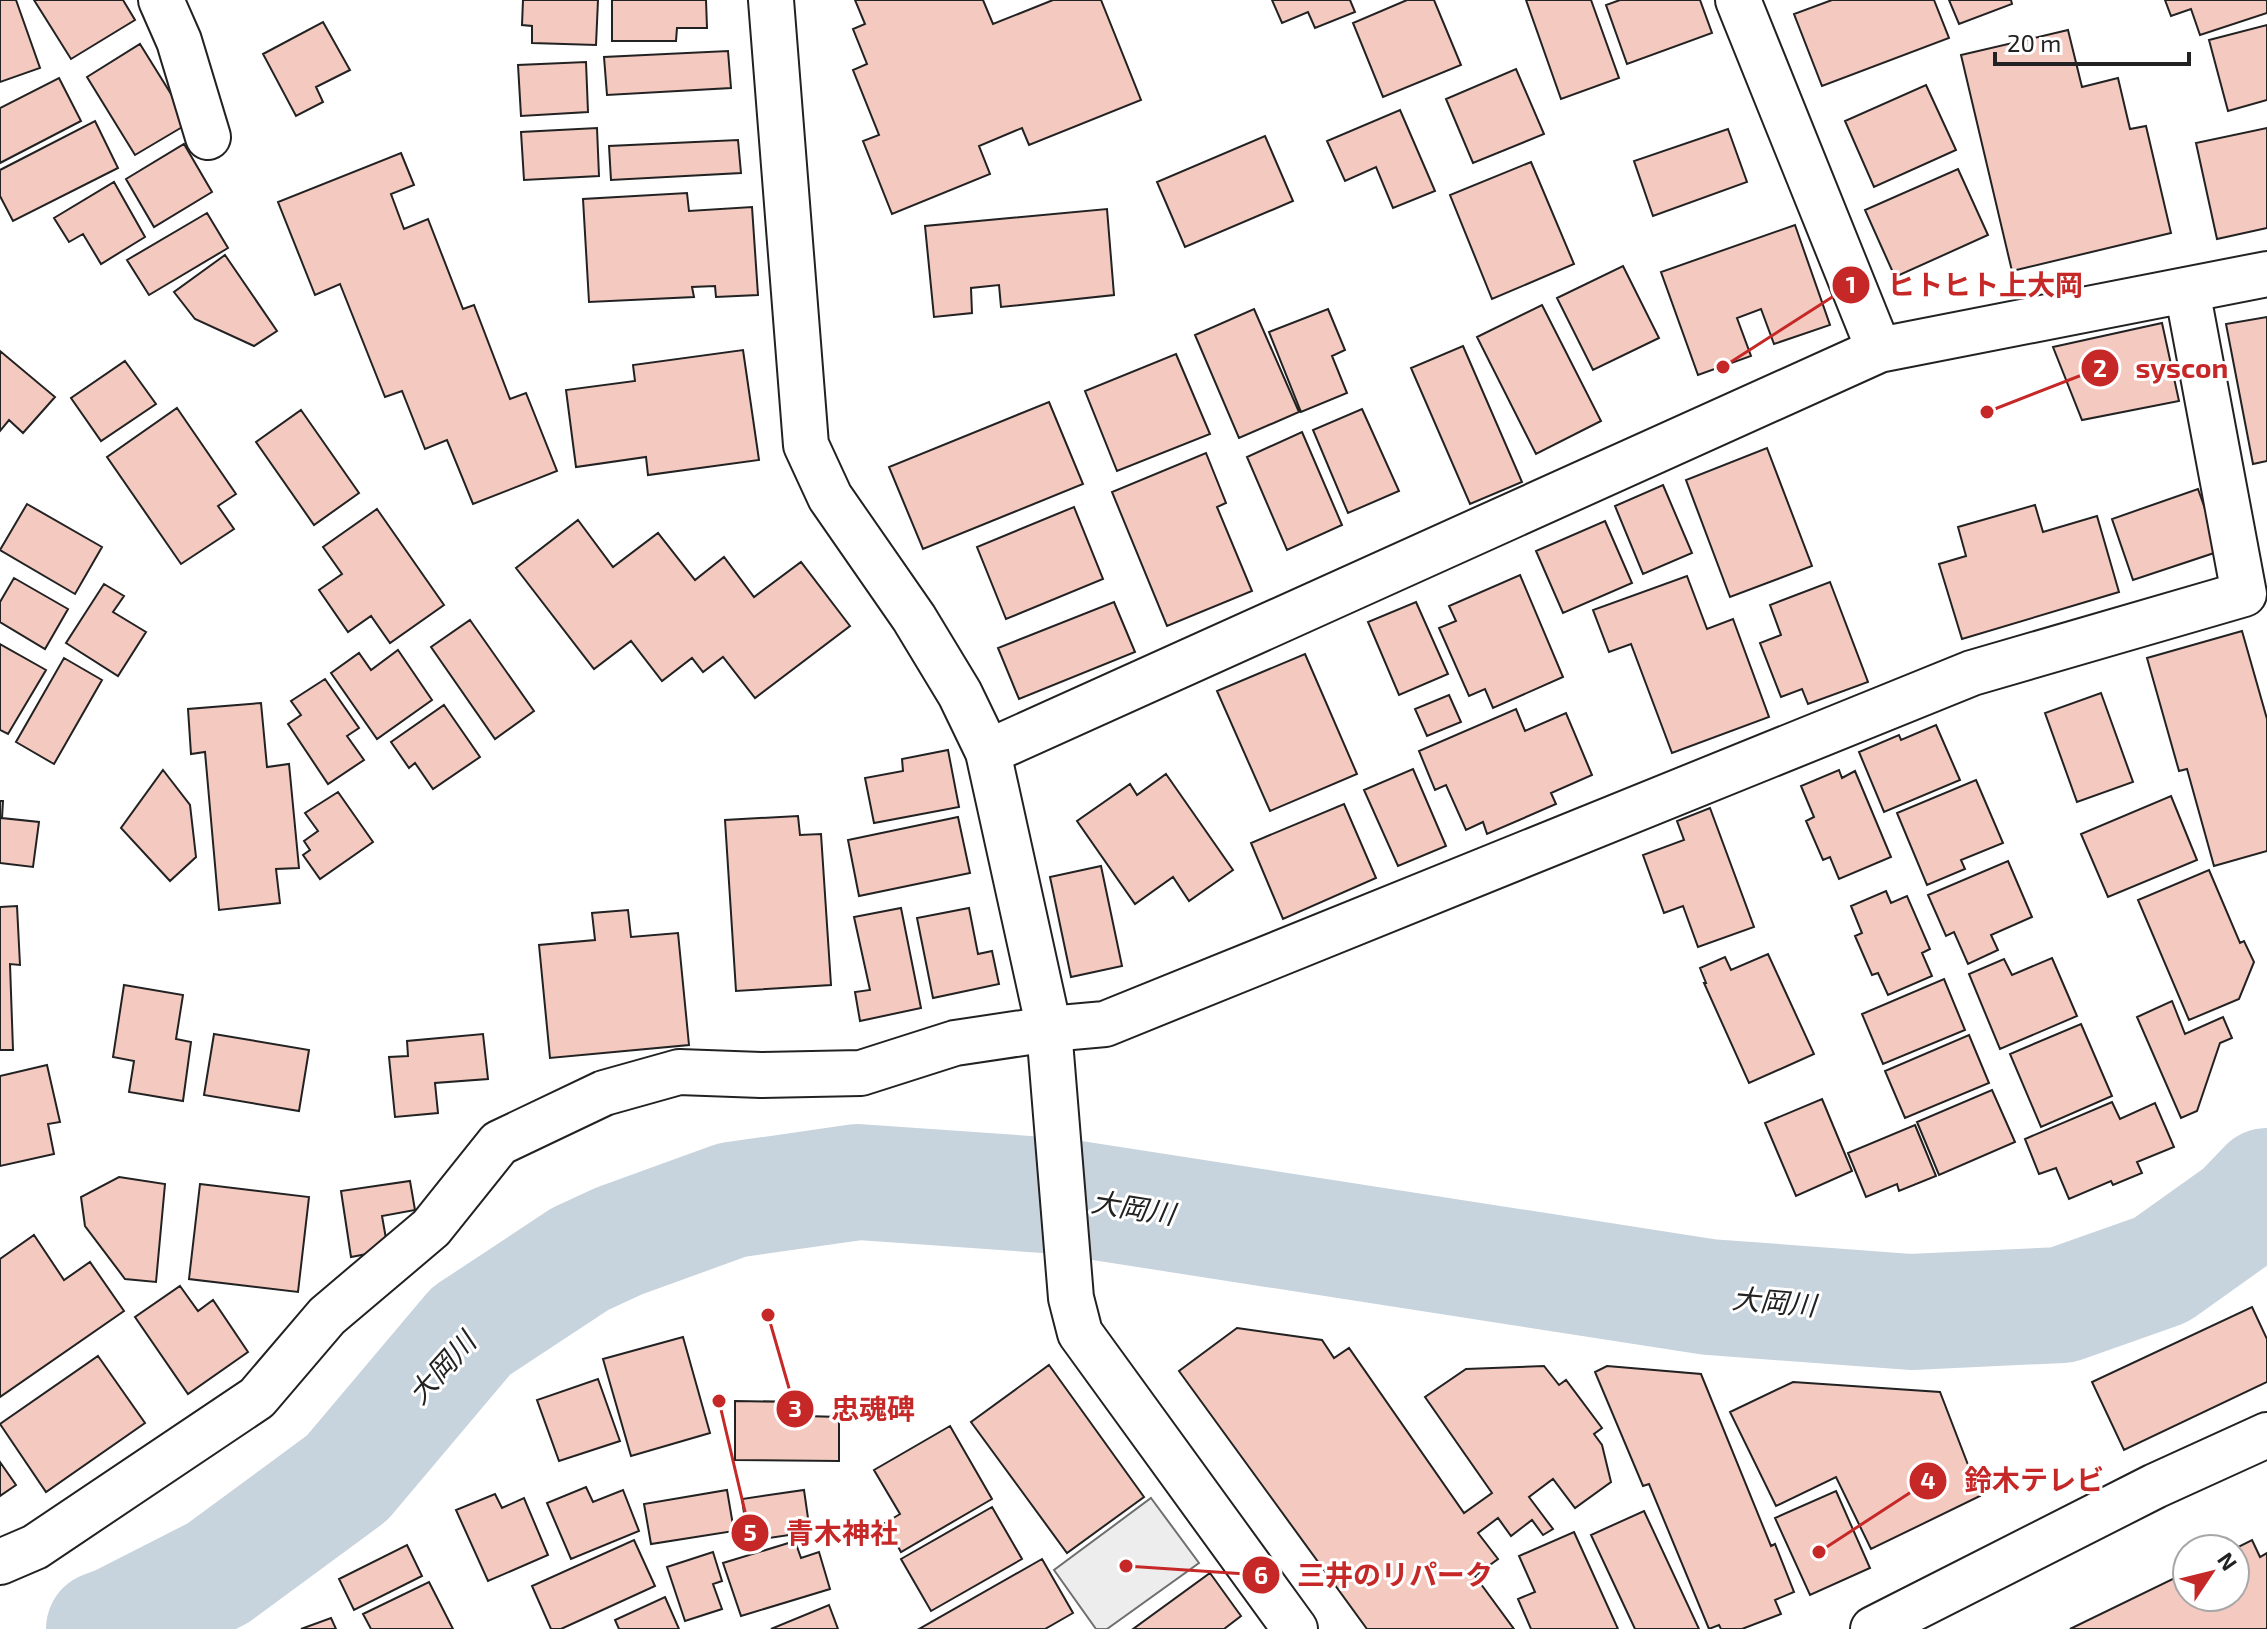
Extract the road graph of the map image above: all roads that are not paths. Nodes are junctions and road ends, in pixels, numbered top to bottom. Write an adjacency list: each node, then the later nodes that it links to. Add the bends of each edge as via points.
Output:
1 (161, 0): 4 (street)
2 (771, 0): 8 (street, via 806,445 830,497 914,618)
3 (1738, 0): 7 (street)
4 (208, 137)
5 (2267, 274): 6 (street)
6 (2187, 290): 7 (street); 9 (street, via 2244,594 1972,673 1105,1024)
7 (1879, 350): 8 (street)
8 (988, 752): 9 (street)
9 (1049, 1029): 11 (street, via 955,1043 861,1073 679,1072 604,1093 499,1143 431,1228 327,1316 257,1398 35,1547); 12 (street, via 1071,1298 1080,1333)
10 (2267, 1435): 13 (street)
11 (0, 1562)
12 (1295, 1629)
13 (1873, 1629)

